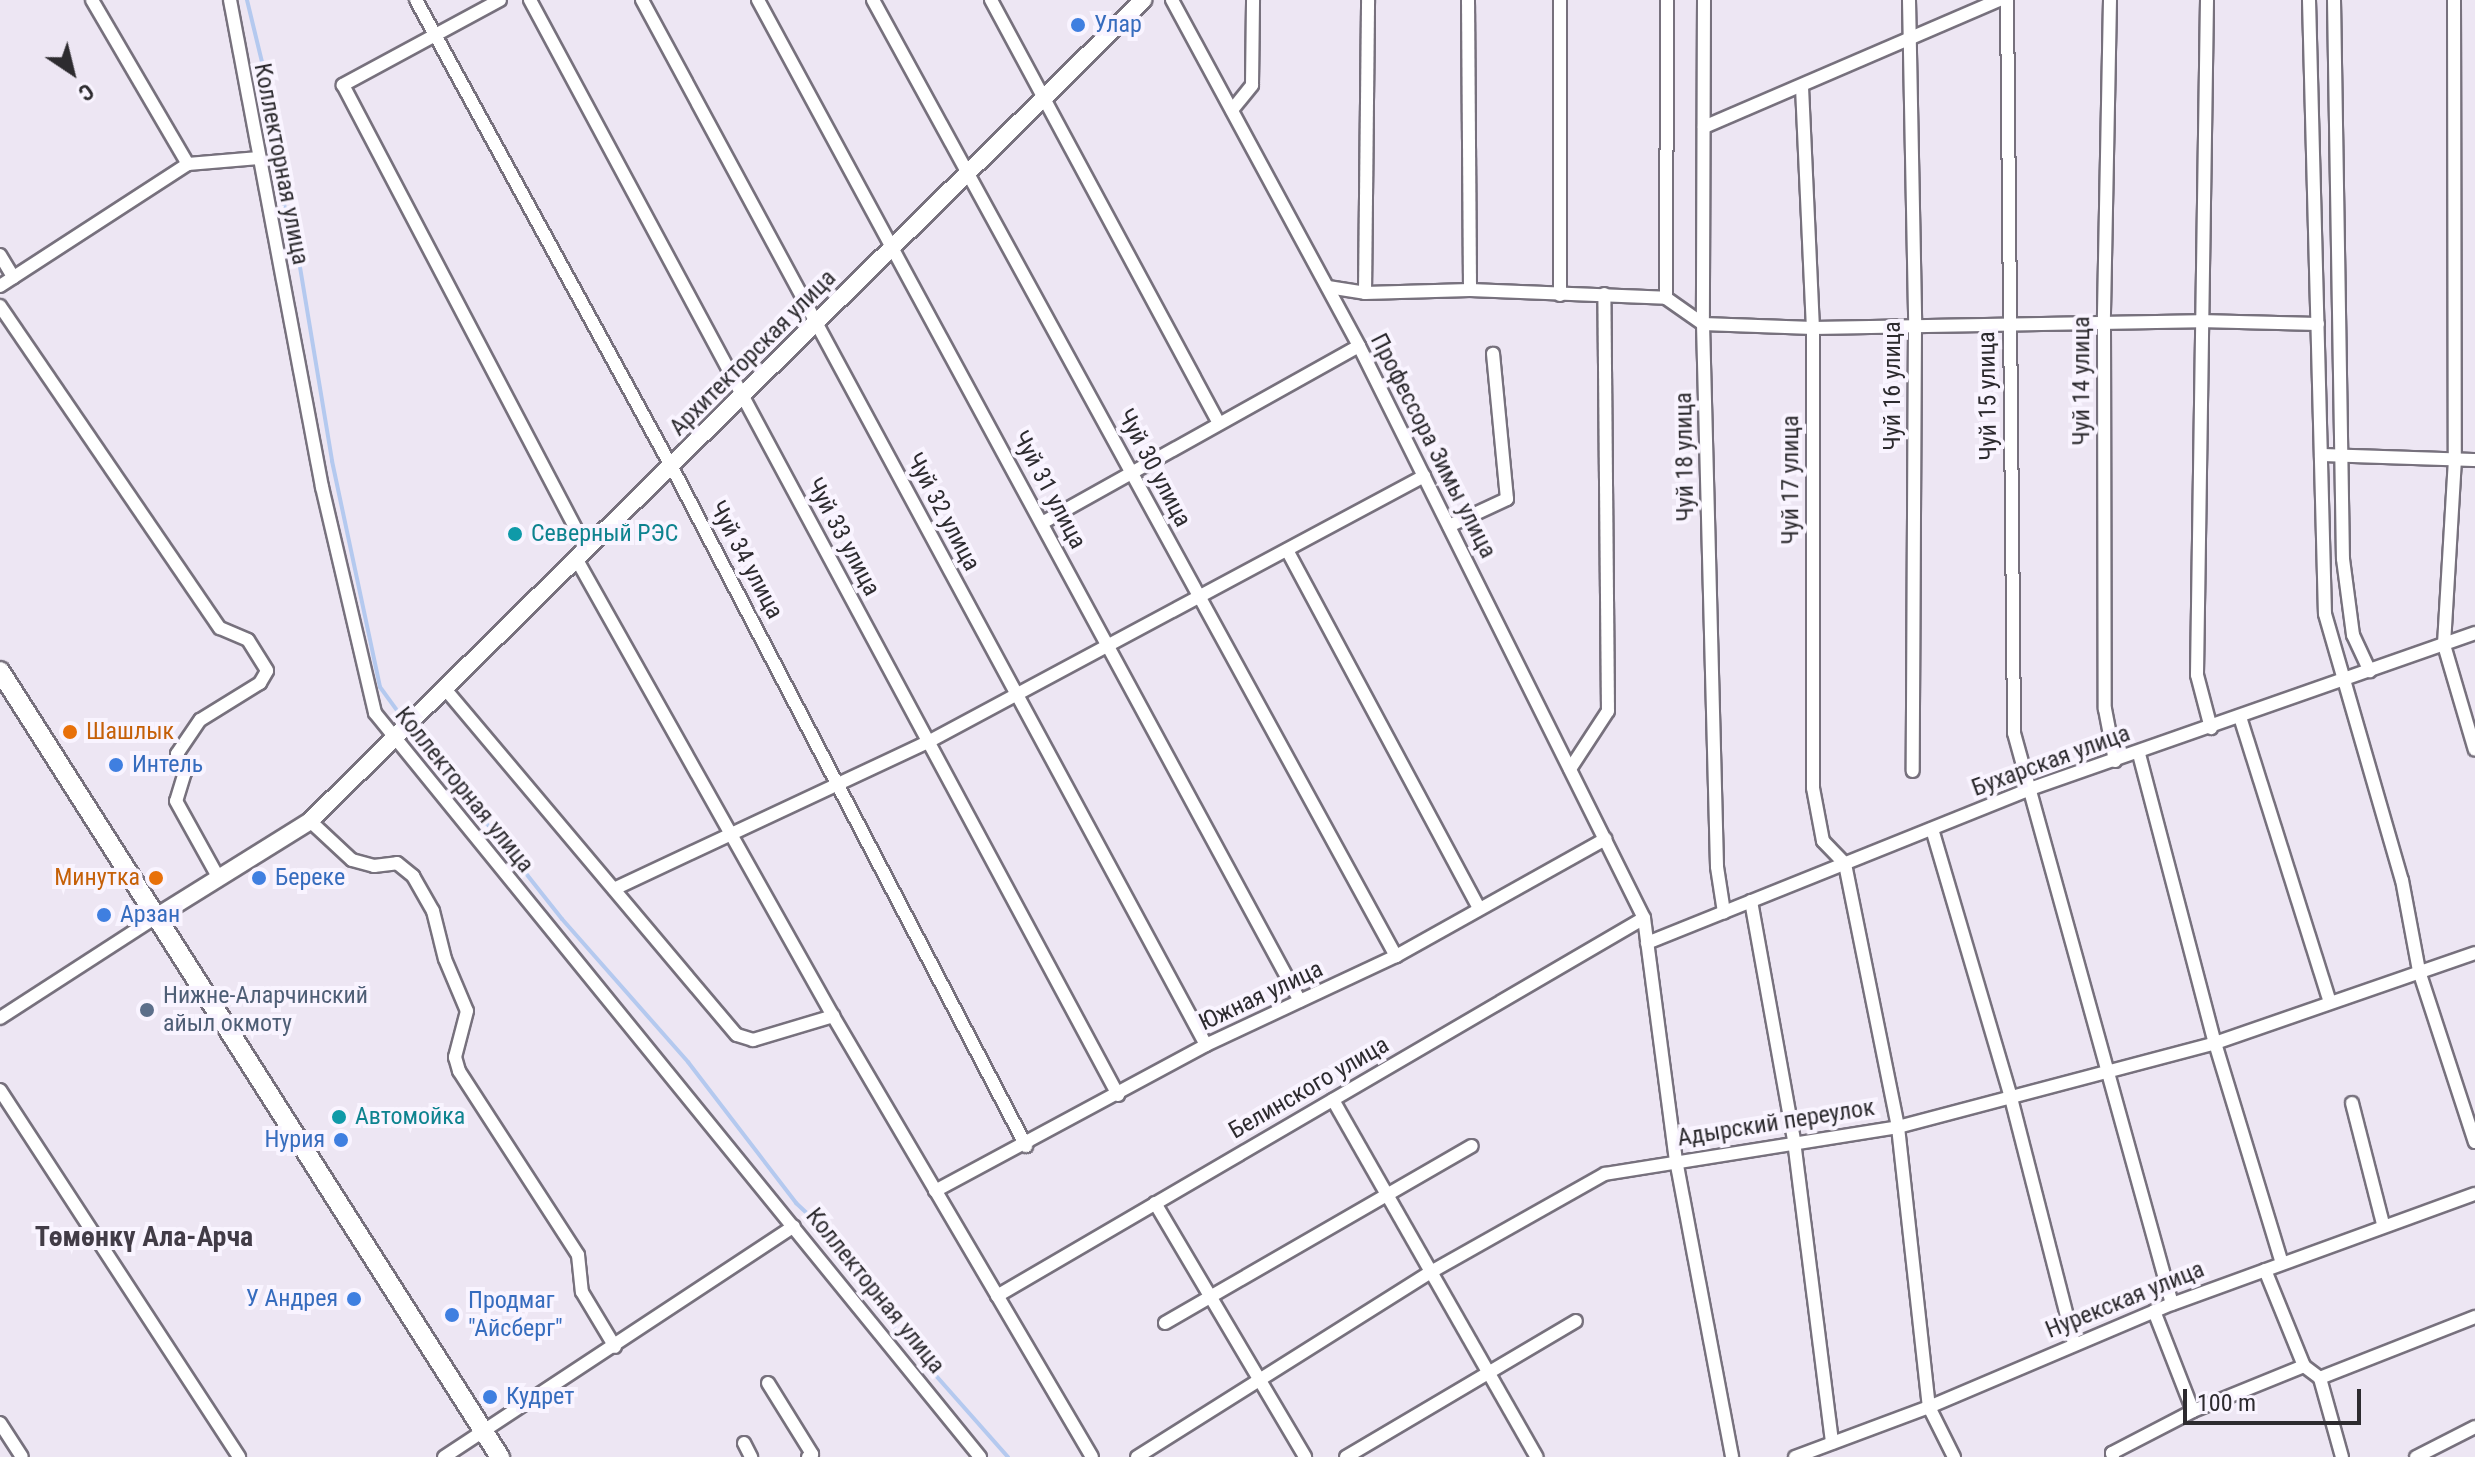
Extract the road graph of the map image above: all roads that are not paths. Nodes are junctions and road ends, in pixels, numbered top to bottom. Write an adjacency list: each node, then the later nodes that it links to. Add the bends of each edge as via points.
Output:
1 (92, 0): 33 (street)
2 (230, 0): 32 (street, Коллекторная улица)
3 (416, 0): 26 (street, Чуй 34 улица)
4 (500, 0): 26 (street)
5 (530, 0): 56 (street, Чуй 33 улица)
6 (642, 0): 48 (street, Чуй 32 улица)
7 (758, 0): 35 (street, Чуй 31 улица)
8 (873, 0): 34 (street, Чуй 30 улица)
9 (991, 0): 29 (street)
10 (1143, 0): 29 (street, Архитекторская улица)
11 (1172, 0): 30 (street, Профессора Зимы улица)
12 (1253, 0): 30 (street, via 1252,85)
13 (1368, 0): 41 (street)
14 (1468, 0): 40 (street)
15 (1560, 0): 43 (street)
16 (1667, 0): 44 (street)
17 (1704, 0): 31 (street, Чуй 18 улица)
18 (1909, 0): 27 (street, Чуй 16 улица)
19 (1999, 0): 27 (street)
20 (2007, 0): 47 (street, Чуй 15 улица)
21 (2110, 0): 52 (street, Чуй 14 улица)
22 (2207, 0): 46 (street)
23 (2309, 0): 50 (street)
24 (2334, 0): 59 (street)
25 (2454, 0): 60 (street)
26 (434, 35): 62 (street, Чуй 34 улица); 68 (street, via 343,85)
27 (1908, 36): 28 (street); 51 (street, Чуй 16 улица)
28 (1802, 87): 31 (street); 53 (street, Чуй 17 улица)
29 (1043, 97): 34 (street, Архитекторская улица); 57 (street)
30 (1232, 110): 39 (street, Профессора Зимы улица)
31 (1704, 127): 49 (street, Чуй 18 улица)
32 (259, 158): 33 (street); 80 (street, Коллекторная улица, via 322,487 375,713)
33 (188, 164): 37 (street)
34 (966, 174): 35 (street, Архитекторская улица); 63 (street, Чуй 30 улица)
35 (894, 248): 48 (street, Архитекторская улица); 65 (street, Чуй 31 улица)
36 (0, 255): 37 (street)
37 (13, 277): 38 (street)
38 (0, 286)
39 (1328, 287): 41 (street); 54 (street, Профессора Зимы улица)
40 (1470, 290): 41 (street); 43 (street)
41 (1365, 293)
42 (1604, 294): 43 (street); 44 (street); 85 (street, via 1608,711)
43 (1560, 295)
44 (1666, 298): 49 (street)
45 (0, 306): 94 (street, via 220,628 248,640 267,671 260,683 200,720 177,754 185,772 176,801)
46 (2199, 321): 50 (street); 52 (street); 79 (street, via 2197,675)
47 (2009, 323): 51 (street); 52 (street); 88 (street, Чуй 15 улица, via 2014,733)
48 (816, 324): 56 (street, Архитекторская улица); 77 (street, Чуй 32 улица)
49 (1703, 324): 53 (street); 98 (street, Чуй 18 улица, via 1717,867)
50 (2318, 324): 58 (street)
51 (1915, 325): 53 (street); 86 (street, Чуй 16 улица)
52 (2104, 326): 84 (street, Чуй 14 улица, via 2105,709)
53 (1813, 328): 93 (street, Чуй 17 улица, via 1813,788 1823,841)
54 (1359, 346): 57 (street); 64 (street, Профессора Зимы улица)
55 (1493, 354): 66 (street, via 1507,499)
56 (743, 397): 62 (street, Архитекторская улица); 81 (street, Чуй 33 улица)
57 (1219, 423): 63 (street)
58 (2321, 455): 59 (street); 75 (street, via 2325,614)
59 (2345, 455): 60 (street); 74 (street, via 2343,559 2353,635)
60 (2455, 459): 61 (street); 71 (street)
61 (2475, 460)
62 (671, 468): 68 (street, Архитекторская улица); 87 (street, Чуй 34 улица)
63 (1133, 475): 65 (street); 69 (street, Чуй 30 улица)
64 (1424, 476): 66 (street, Профессора Зимы улица); 67 (street)
65 (1042, 523): 72 (street, Чуй 31 улица)
66 (1449, 526): 85 (street, Профессора Зимы улица)
67 (1287, 550): 69 (street); 97 (street)
68 (582, 555): 76 (street, Архитекторская улица); 91 (street)
69 (1199, 597): 72 (street); 103 (street, Чуй 30 улица)
70 (2475, 633): 71 (street, Бухарская улица)
71 (2444, 645): 74 (street, Бухарская улица); 82 (street)
72 (1108, 646): 77 (street); 105 (street, Чуй 31 улица)
73 (0, 671): 99 (main road)
74 (2370, 671): 75 (street, Бухарская улица)
75 (2342, 680): 78 (street, Бухарская улица); 104 (street, via 2402,880)
76 (446, 690): 80 (street, Архитекторская улица); 95 (street)
77 (1017, 695): 81 (street); 110 (street, Чуй 32 улица)
78 (2240, 717): 79 (street, Бухарская улица); 106 (street)
79 (2211, 728): 83 (street, Бухарская улица)
80 (396, 740): 89 (street, Архитекторская улица); 128 (street, Коллекторная улица)
81 (928, 742): 87 (street); 114 (street, Чуй 33 улица)
82 (2475, 750)
83 (2139, 754): 84 (street, Бухарская улица); 109 (street)
84 (2115, 761): 88 (street, Бухарская улица)
85 (1570, 769): 92 (street, Профессора Зимы улица)
86 (1913, 771)
87 (838, 783): 91 (street); 120 (street, Чуй 34 улица)
88 (2027, 790): 90 (street, Бухарская улица); 111 (street, Чуй 15 улица)
89 (310, 821): 94 (street, Архитекторская улица); 140 (street, via 352,860 374,866 397,863 413,876 433,911 445,959 467,1011 455,1057 459,1071 578,1255 582,1292)
90 (1932, 829): 93 (street, Бухарская улица); 113 (street)
91 (731, 832): 95 (street); 107 (street)
92 (1605, 839): 97 (street, Южная улица); 100 (street, Профессора Зимы улица)
93 (1845, 864): 96 (street, Бухарская улица); 117 (street)
94 (217, 875): 99 (street, Архитекторская улица)
95 (614, 889): 107 (street, via 745,1040)
96 (1751, 901): 98 (street, Бухарская улица); 118 (street)
97 (1479, 908): 103 (street, Южная улица)
98 (1724, 912): 101 (street, Бухарская улица)
99 (156, 917): 108 (street); 150 (main road)
100 (1644, 918): 101 (street, Профессора Зимы улица); 115 (street, Белинского улица)
101 (1647, 943): 122 (street, Профессора Зимы улица)
102 (2475, 953): 104 (street, Адырский переулок)
103 (1396, 956): 105 (street, Южная улица)
104 (2419, 971): 106 (street, Адырский переулок); 119 (street)
105 (1300, 1001): 110 (street, Южная улица)
106 (2330, 1002): 109 (street, Адырский переулок)
107 (833, 1016): 123 (street)
108 (0, 1017)
109 (2215, 1043): 111 (street, Адырский переулок); 129 (street)
110 (1206, 1045): 114 (street, Южная улица)
111 (2106, 1073): 113 (street, Адырский переулок); 134 (street, Чуй 15 улица)
112 (0, 1090): 154 (street)
113 (2010, 1094): 117 (street, Адырский переулок); 139 (street)
114 (1118, 1095): 120 (street, Южная улица)
115 (1333, 1100): 125 (street); 126 (street, Белинского улица)
116 (2352, 1103): 127 (street)
117 (1898, 1127): 118 (street, Адырский переулок); 146 (street)
118 (1794, 1141): 122 (street, Адырский переулок); 152 (street)
119 (2475, 1142)
120 (1026, 1146): 123 (street, Южная улица)
121 (1472, 1146): 125 (street)
122 (1676, 1160): 131 (street, Адырский переулок, via 1605,1174); 165 (street, Профессора Зимы улица)
123 (935, 1191): 132 (street)
124 (2475, 1194): 127 (street, Нурекская улица)
125 (1386, 1196): 131 (street); 133 (street)
126 (1155, 1203): 132 (street, Белинского улица); 133 (street)
127 (2383, 1224): 129 (street, Нурекская улица)
128 (794, 1226): 140 (street); 159 (street, Коллекторная улица)
129 (2282, 1263): 130 (street, Нурекская улица)
130 (2265, 1270): 134 (street, Нурекская улица); 141 (street)
131 (1429, 1273): 142 (street); 144 (street, Адырский переулок)
132 (997, 1296): 160 (street)
133 (1211, 1297): 138 (street); 144 (street)
134 (2172, 1304): 135 (street, Нурекская улица)
135 (2154, 1311): 139 (street, Нурекская улица); 147 (street)
136 (2475, 1317): 143 (street)
137 (1576, 1321): 142 (street)
138 (1165, 1323)
139 (2074, 1343): 146 (street, Нурекская улица)
140 (615, 1347): 150 (street)
141 (2304, 1366): 143 (street); 147 (street)
142 (1485, 1372): 163 (street); 164 (street)
143 (2320, 1378): 169 (street)
144 (1259, 1379): 161 (street, Адырский переулок); 162 (street)
145 (768, 1383): 158 (street, via 812,1454)
146 (1929, 1407): 152 (street, Нурекская улица); 167 (street)
147 (2193, 1411): 168 (street)
148 (0, 1423): 153 (street)
149 (2475, 1427): 170 (street)
150 (484, 1431): 155 (street); 156 (main road)
151 (744, 1443): 157 (street)
152 (1825, 1449): 166 (street, Нурекская улица)
153 (22, 1457)
154 (239, 1457)
155 (444, 1457)
156 (500, 1457)
157 (751, 1457)
158 (808, 1457)
159 (980, 1457)
160 (1092, 1457)
161 (1137, 1457)
162 (1305, 1457)
163 (1346, 1457)
164 (1537, 1457)
165 (1732, 1457)
166 (1795, 1457)
167 (1954, 1457)
168 (2113, 1457)
169 (2342, 1457)
170 (2416, 1457)

